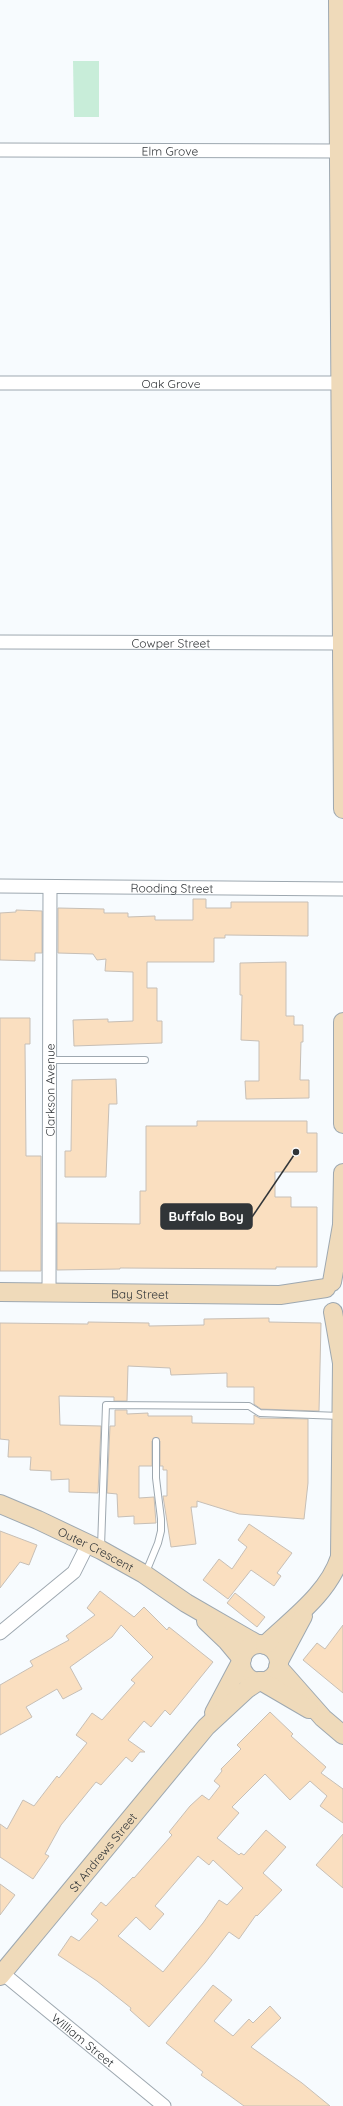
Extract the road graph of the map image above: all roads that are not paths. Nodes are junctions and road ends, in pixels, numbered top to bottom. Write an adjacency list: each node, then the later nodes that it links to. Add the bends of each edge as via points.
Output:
1 (338, 0): 3 (street)
2 (0, 150): 3 (street, Elm Grove)
3 (340, 151): 5 (street)
4 (0, 383): 5 (street, Oak Grove)
5 (341, 383): 7 (street)
6 (0, 642): 7 (street, Cowper Street)
7 (342, 643): 8 (street)
8 (343, 716): 9 (street)
9 (343, 809)
10 (0, 886): 11 (street, Rooding Street)
11 (50, 887): 12 (street, Rooding Street); 14 (street, Clarkson Avenue)
12 (343, 889)
13 (343, 1022): 16 (street)
14 (49, 1060): 15 (lane); 20 (street, Clarkson Avenue)
15 (146, 1060)
16 (343, 1124)
17 (343, 1173): 18 (street)
18 (343, 1227): 21 (street)
19 (0, 1292): 20 (street, Bay Street)
20 (49, 1293): 21 (street, Bay Street)
21 (334, 1296): 22 (street)
22 (342, 1359): 23 (street)
23 (341, 1416): 26 (lane, via 260,1413 249,1406 106,1405); 29 (street, via 340,1557 335,1569)
24 (156, 1441): 27 (lane, via 156,1478 161,1520 158,1543)
25 (0, 1504): 26 (street, Outer Crescent)
26 (94, 1547): 27 (street, Outer Crescent); 30 (street, via 74,1572)
27 (144, 1574): 28 (street, Outer Crescent)
28 (186, 1603): 31 (street, Outer Crescent); 32 (street, Outer Crescent, via 227,1641)
29 (310, 1603): 31 (street); 33 (street)
30 (0, 1633)
31 (261, 1644): 32 (street, via 247,1649); 33 (street, via 274,1651)
32 (242, 1660): 34 (street, via 242,1668 248,1677); 36 (street, St Andrews Street)
33 (279, 1664): 34 (street, via 272,1677); 35 (street)
34 (260, 1681): 35 (street); 36 (street, St Andrews Street, via 247,1689)
35 (323, 1718): 37 (street)
36 (206, 1727): 38 (street, St Andrews Street)
37 (343, 1735)
38 (1, 1973): 39 (street, William Street)
39 (164, 2106)

